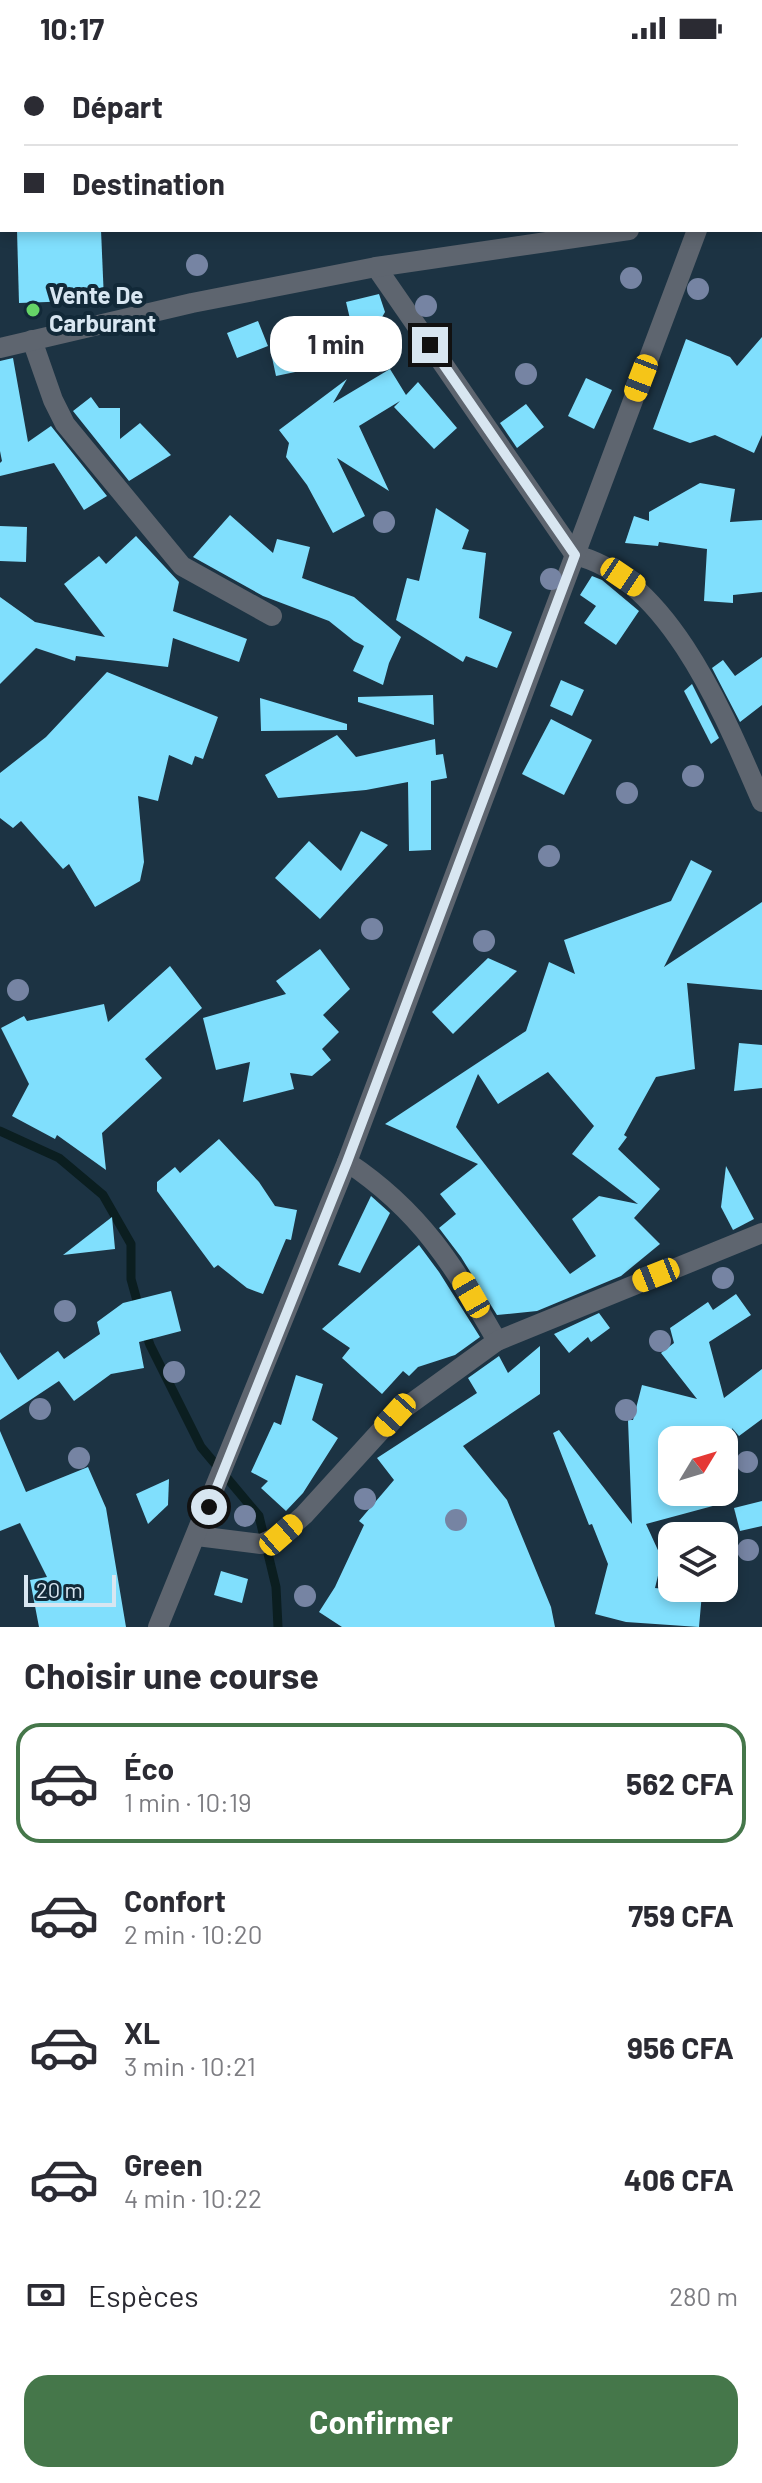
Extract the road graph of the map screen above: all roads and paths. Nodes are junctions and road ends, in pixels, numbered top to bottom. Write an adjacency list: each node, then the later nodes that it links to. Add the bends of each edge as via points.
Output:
1 (615, 232): 3 (street)
2 (696, 232): 6 (street)
3 (376, 267): 4 (street); 6 (street)
4 (32, 340): 5 (street); 7 (street, via 65,424 182,566)
5 (0, 348)
6 (575, 555): 8 (street, via 607,566 638,588 679,640 720,707); 9 (street)
7 (272, 616)
8 (762, 802)
9 (347, 1162): 11 (street, via 381,1184 417,1219 457,1272); 12 (street)
10 (762, 1233): 11 (street)
11 (497, 1341): 12 (street, via 395,1415 281,1535 261,1544)
12 (197, 1536): 13 (street)
13 (158, 1627)

